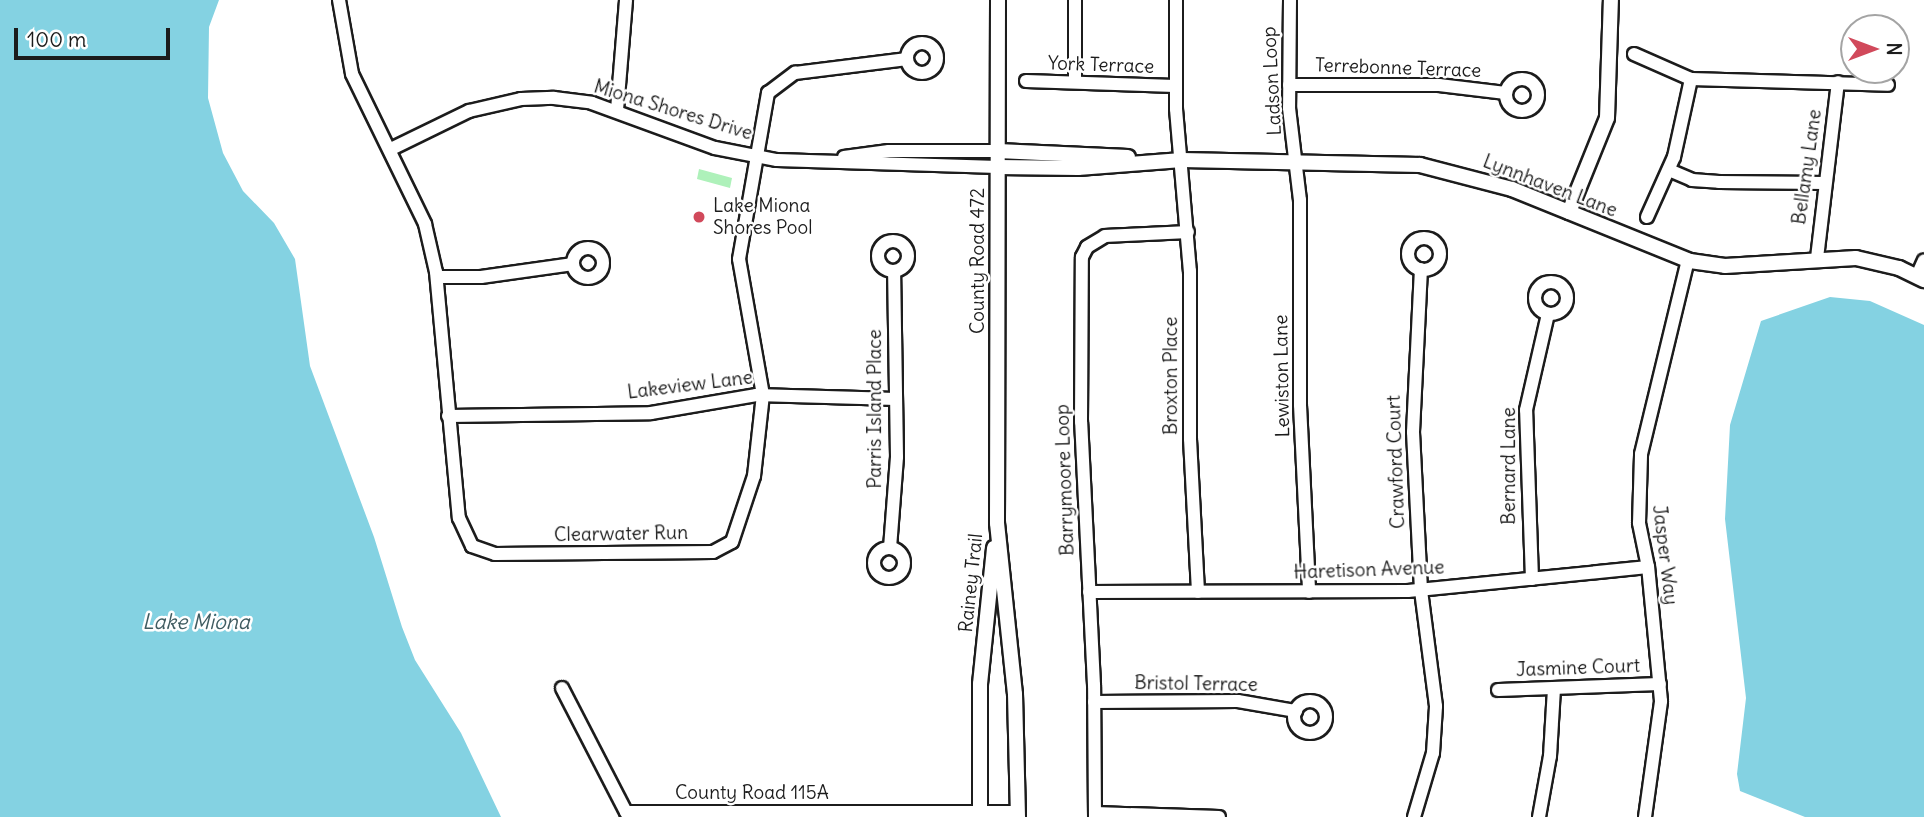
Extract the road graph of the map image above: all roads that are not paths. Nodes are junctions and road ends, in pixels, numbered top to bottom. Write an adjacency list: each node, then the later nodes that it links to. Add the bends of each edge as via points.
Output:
1 (339, 0): 19 (street, Clearwater Run, via 352,74)
2 (626, 0): 18 (street)
3 (998, 0): 20 (street, County Road 472)
4 (1075, 0): 12 (street)
5 (1176, 0): 16 (street, Broxton Place)
6 (1290, 0): 14 (street, Ladson Loop)
7 (1611, 0): 29 (street, via 1606,118)
8 (1634, 54): 10 (street)
9 (907, 59): 21 (street, Clearwater Run, via 795,73 774,85 764,108)
10 (1691, 79): 13 (street); 27 (street)
11 (1026, 81): 12 (street, York Terrace)
12 (1075, 82): 16 (street, York Terrace)
13 (1838, 82): 15 (street); 28 (street, Bellamy Lane)
14 (1289, 85): 17 (street, Terrebonne Terrace, via 1439,85); 24 (street, Ladson Loop)
15 (1888, 85)
16 (1175, 86): 23 (street, Broxton Place)
17 (1506, 93)
18 (617, 110): 19 (street, Miona Shores Drive, via 554,98 522,99 469,111); 21 (street, Miona Shores Drive, via 715,148)
19 (391, 149): 38 (street, Clearwater Run, via 425,224)
20 (998, 151): 22 (street, Lynnhaven Lane, via 1099,153); 25 (street, Miona Shores Drive, via 889,150); 26 (street, County Road 472)
21 (757, 157): 25 (street, Miona Shores Drive); 41 (street, Clearwater Run, via 739,259)
22 (1153, 160): 23 (street, Lynnhaven Lane); 26 (street, Lynnhaven Lane, via 1078,168)
23 (1182, 160): 24 (street, Lynnhaven Lane); 31 (street, Broxton Place)
24 (1296, 160): 29 (street, Lynnhaven Lane, via 1391,162 1446,170 1497,183); 51 (street, Lewiston Lane)
25 (827, 161): 26 (street, Miona Shores Drive)
26 (998, 167): 44 (street, County Road 472)
27 (1669, 170): 28 (street, via 1705,181); 30 (street)
28 (1825, 183): 32 (street, Bellamy Lane)
29 (1569, 212): 33 (street, Lynnhaven Lane)
30 (1647, 217)
31 (1188, 232): 49 (street, Barrymoore Loop, via 1105,236 1087,247 1082,257 1081,422); 50 (street, Broxton Place, via 1190,439)
32 (1817, 258): 33 (street, Lynnhaven Lane, via 1725,266); 39 (street, Lynnhaven Lane, via 1878,261)
33 (1688, 260): 46 (street, Jasper Way, via 1640,454 1639,523)
34 (1924, 260): 39 (street)
35 (573, 264): 38 (street, via 481,277)
36 (1421, 270): 48 (street, Crawford Court, via 1412,393)
37 (894, 271): 42 (street, Parris Island Place)
38 (437, 277): 43 (street, Clearwater Run)
39 (1921, 278)
40 (1548, 314): 47 (street, Bernard Lane, via 1527,410)
41 (763, 395): 42 (street, Lakeview Lane); 43 (street, Lakeview Lane, via 651,412); 43 (street, Clearwater Run, via 754,477 737,533 724,549 713,552 479,551 459,518)
42 (896, 399): 45 (street, Parris Island Place)
43 (448, 416)
44 (997, 523): 58 (street, Rainey Trail, via 980,684); 59 (street, Rainey Trail, via 1015,694)
45 (890, 548)
46 (1648, 568): 47 (street, Haretison Avenue); 52 (street, Jasper Way)
47 (1532, 579): 48 (street, Haretison Avenue)
48 (1421, 590): 51 (street, Haretison Avenue); 62 (street, Crawford Court, via 1436,706 1433,753)
49 (1089, 592): 50 (street, Haretison Avenue); 56 (street, Barrymoore Loop)
50 (1198, 592): 51 (street, Haretison Avenue)
51 (1309, 592)
52 (1660, 684): 54 (street, Jasmine Court); 64 (street, Jasper Way, via 1659,741)
53 (562, 688): 58 (street, County Road 115A, via 626,811)
54 (1554, 688): 55 (street, Jasmine Court); 63 (street, via 1550,756)
55 (1498, 690)
56 (1094, 702): 57 (street, Bristol Terrace, via 1238,701); 60 (street, Barrymoore Loop)
57 (1296, 711)
58 (980, 815): 59 (street, County Road 115A)
59 (1018, 815)
60 (1095, 815): 61 (street)
61 (1219, 817)
62 (1415, 817)
63 (1539, 817)
64 (1646, 817)

